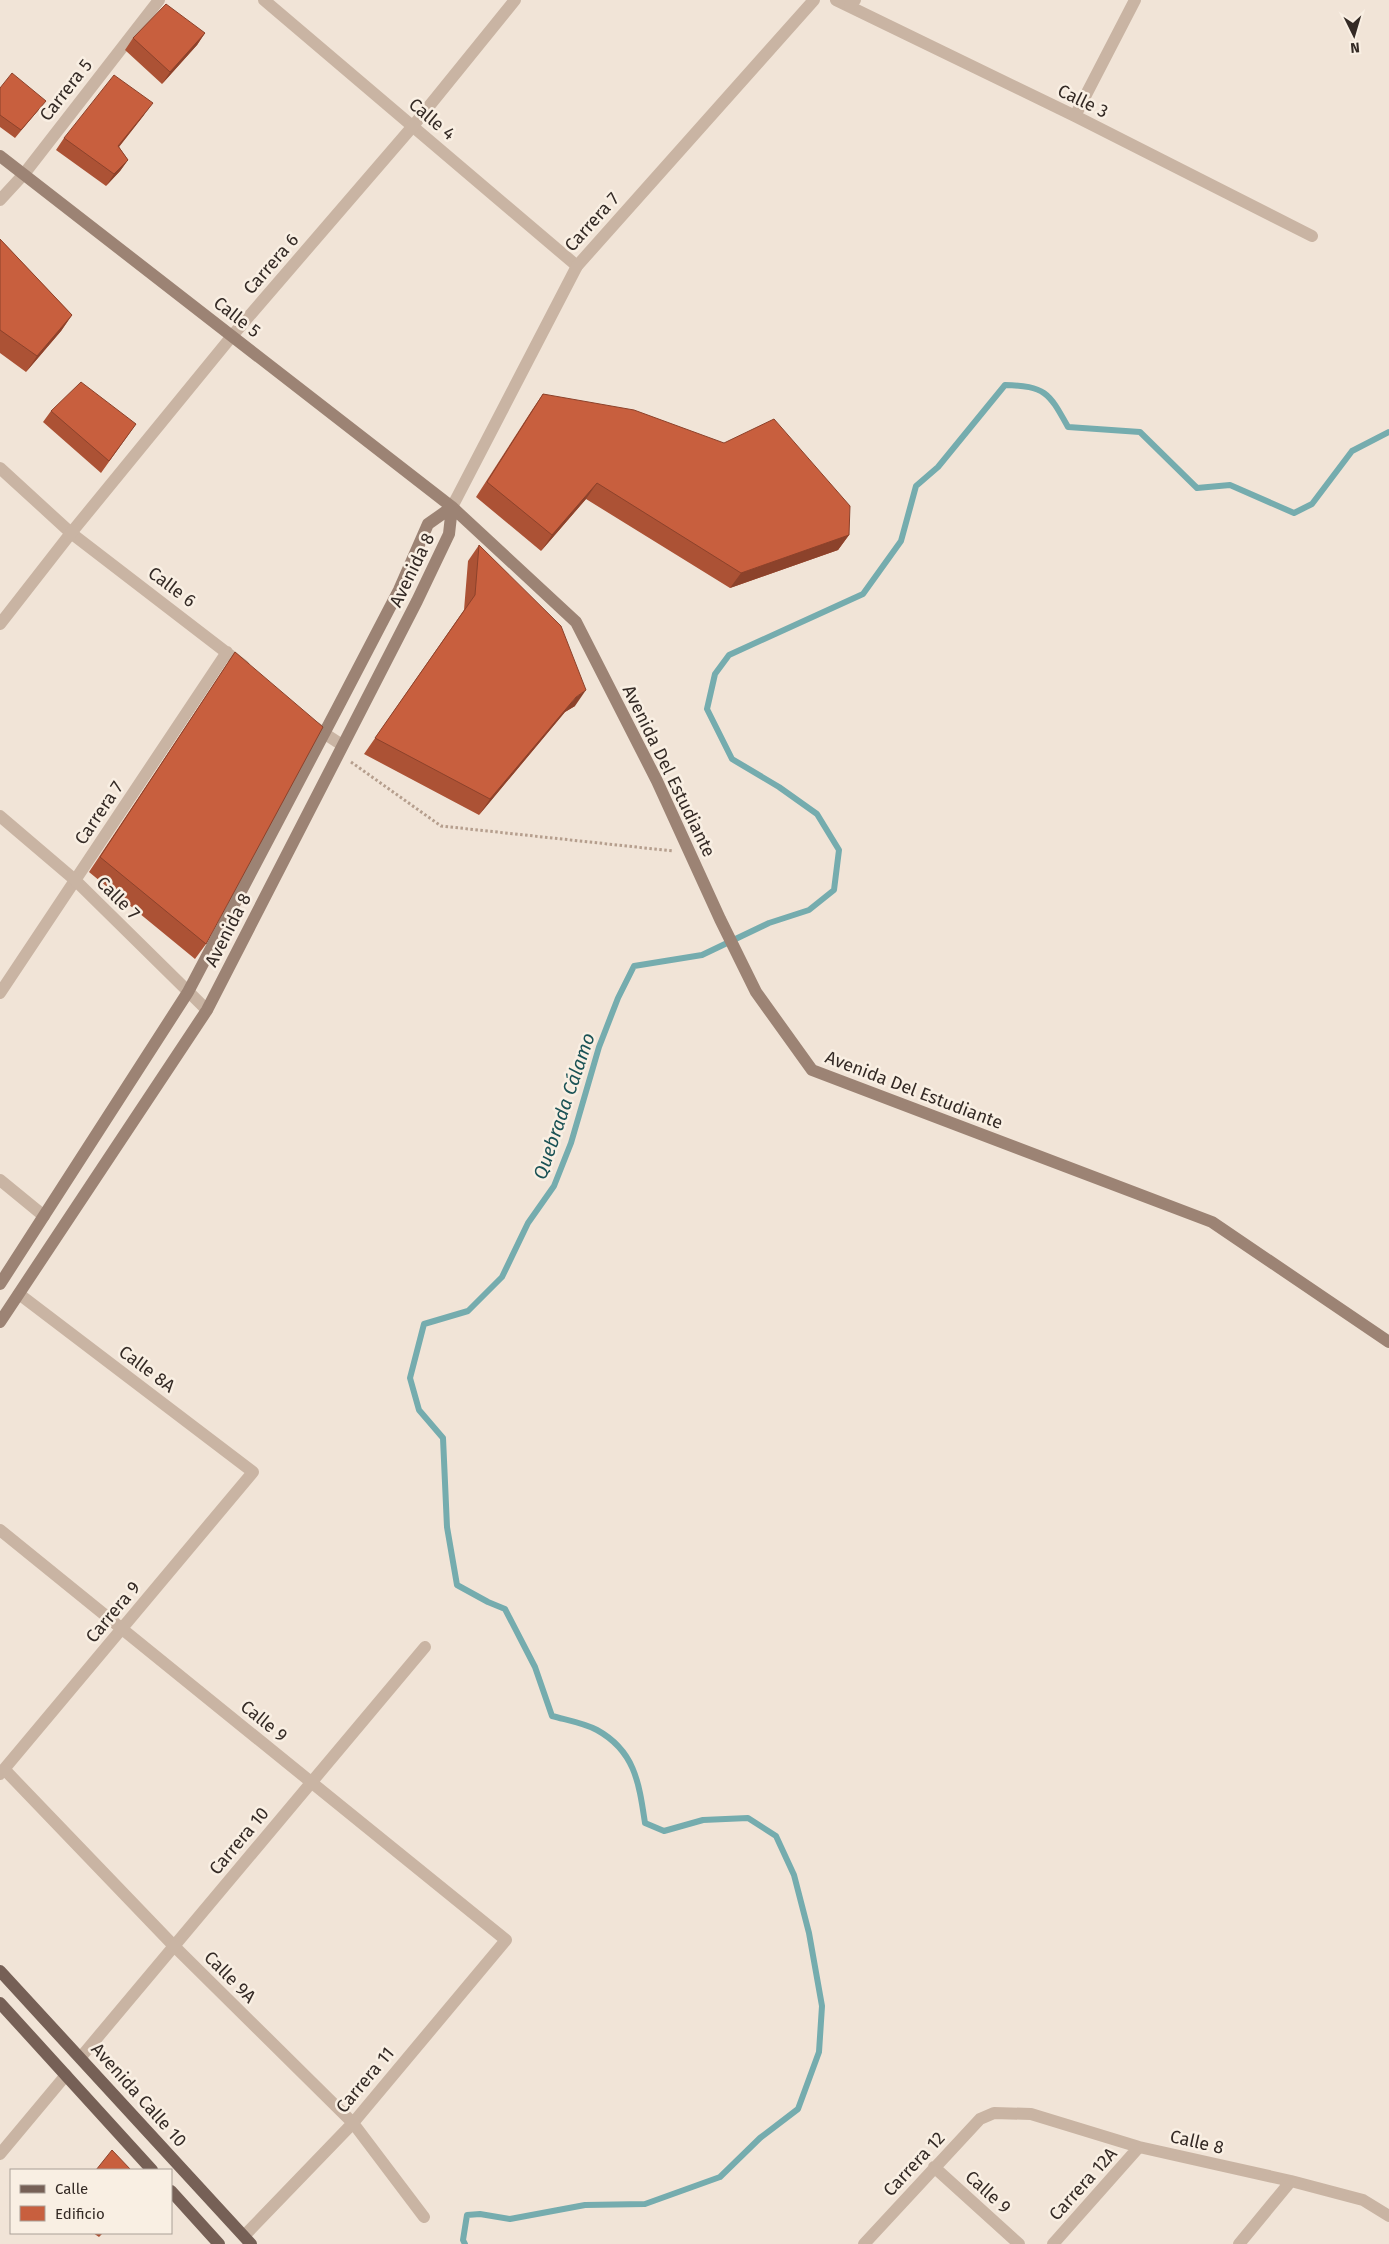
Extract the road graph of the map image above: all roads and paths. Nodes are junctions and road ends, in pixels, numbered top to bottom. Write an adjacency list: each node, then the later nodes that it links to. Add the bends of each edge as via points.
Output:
1 (158, 0): 11 (street, Carrera 5)
2 (264, 0): 9 (street, Calle 4)
3 (515, 0): 9 (street, Carrera 6)
4 (814, 0): 14 (street, Carrera 7)
5 (836, 0): 7 (street, Calle 3)
6 (1135, 0): 8 (street)
7 (853, 3): 8 (street, Calle 3)
8 (1075, 116): 13 (street, Calle 3)
9 (413, 126): 14 (street, Calle 4); 15 (street, Carrera 6)
10 (0, 156): 11 (main road, Calle 5)
11 (24, 174): 12 (street, Carrera 5); 15 (main road, Calle 5)
12 (0, 200)
13 (1312, 236)
14 (576, 266): 17 (street, Carrera 7)
15 (232, 336): 17 (main road, Calle 5); 18 (street, Carrera 6)
16 (0, 468): 18 (street, Calle 6)
17 (452, 506): 23 (main road, Avenida 8, via 428,524 399,590); 24 (main road, Avenida 8, via 449,534); 26 (main road, Avenida Del Estudiante, via 576,622)
18 (71, 533): 19 (street, Carrera 6); 20 (street, Calle 6)
19 (0, 624)
20 (227, 652): 21 (street, Calle 6); 27 (street, Carrera 7)
21 (256, 677)
22 (308, 721): 23 (street)
23 (323, 734): 24 (street); 28 (main road, Avenida 8)
24 (340, 749): 26 (path, via 441,826); 30 (main road, Avenida 8)
25 (0, 816): 27 (street, Calle 7)
26 (690, 853): 36 (main road, Avenida Del Estudiante, via 756,992 812,1070 1212,1222)
27 (75, 880): 28 (street, Calle 7); 29 (street, Carrera 7)
28 (188, 992): 30 (street, Calle 7); 32 (main road, Avenida 8)
29 (0, 993)
30 (207, 1010): 34 (main road, Avenida 8)
31 (0, 1180): 32 (street)
32 (44, 1216): 33 (main road, Avenida 8)
33 (0, 1284)
34 (19, 1294): 35 (main road, Avenida 8); 37 (street, Calle 8A)
35 (0, 1322)
36 (1389, 1342)
37 (253, 1472): 39 (street, Carrera 9)
38 (0, 1530): 39 (street, Calle 9)
39 (122, 1628): 41 (street, Carrera 9); 42 (street, Calle 9)
40 (425, 1646): 42 (street, Carrera 10)
41 (2, 1771): 44 (street, Calle 9A)
42 (312, 1782): 43 (street, Calle 9); 44 (street, Carrera 10)
43 (506, 1940): 50 (street, Carrera 11)
44 (174, 1946): 47 (street, Carrera 10); 50 (street, Calle 9A)
45 (0, 1971): 47 (main road, Avenida Calle 10)
46 (0, 2003): 48 (main road)
47 (81, 2057): 59 (main road, Avenida Calle 10)
48 (66, 2075): 52 (street); 54 (main road)
49 (994, 2113): 51 (street, Calle 8, via 1032,2114); 53 (street, Carrera 12, via 980,2119)
50 (353, 2123): 57 (street, Calle 9A); 59 (street, Carrera 11)
51 (1140, 2147): 55 (street, Calle 8); 63 (street, Carrera 12A)
52 (0, 2154)
53 (934, 2167): 61 (street, Carrera 12); 62 (street, Calle 9)
54 (151, 2169)
55 (1291, 2181): 58 (street, Calle 8, via 1363,2200); 64 (street)
56 (172, 2192): 60 (main road)
57 (424, 2216)
58 (1389, 2216)
59 (247, 2240)
60 (220, 2244)
61 (864, 2244)
62 (1019, 2244)
63 (1053, 2244)
64 (1240, 2244)

